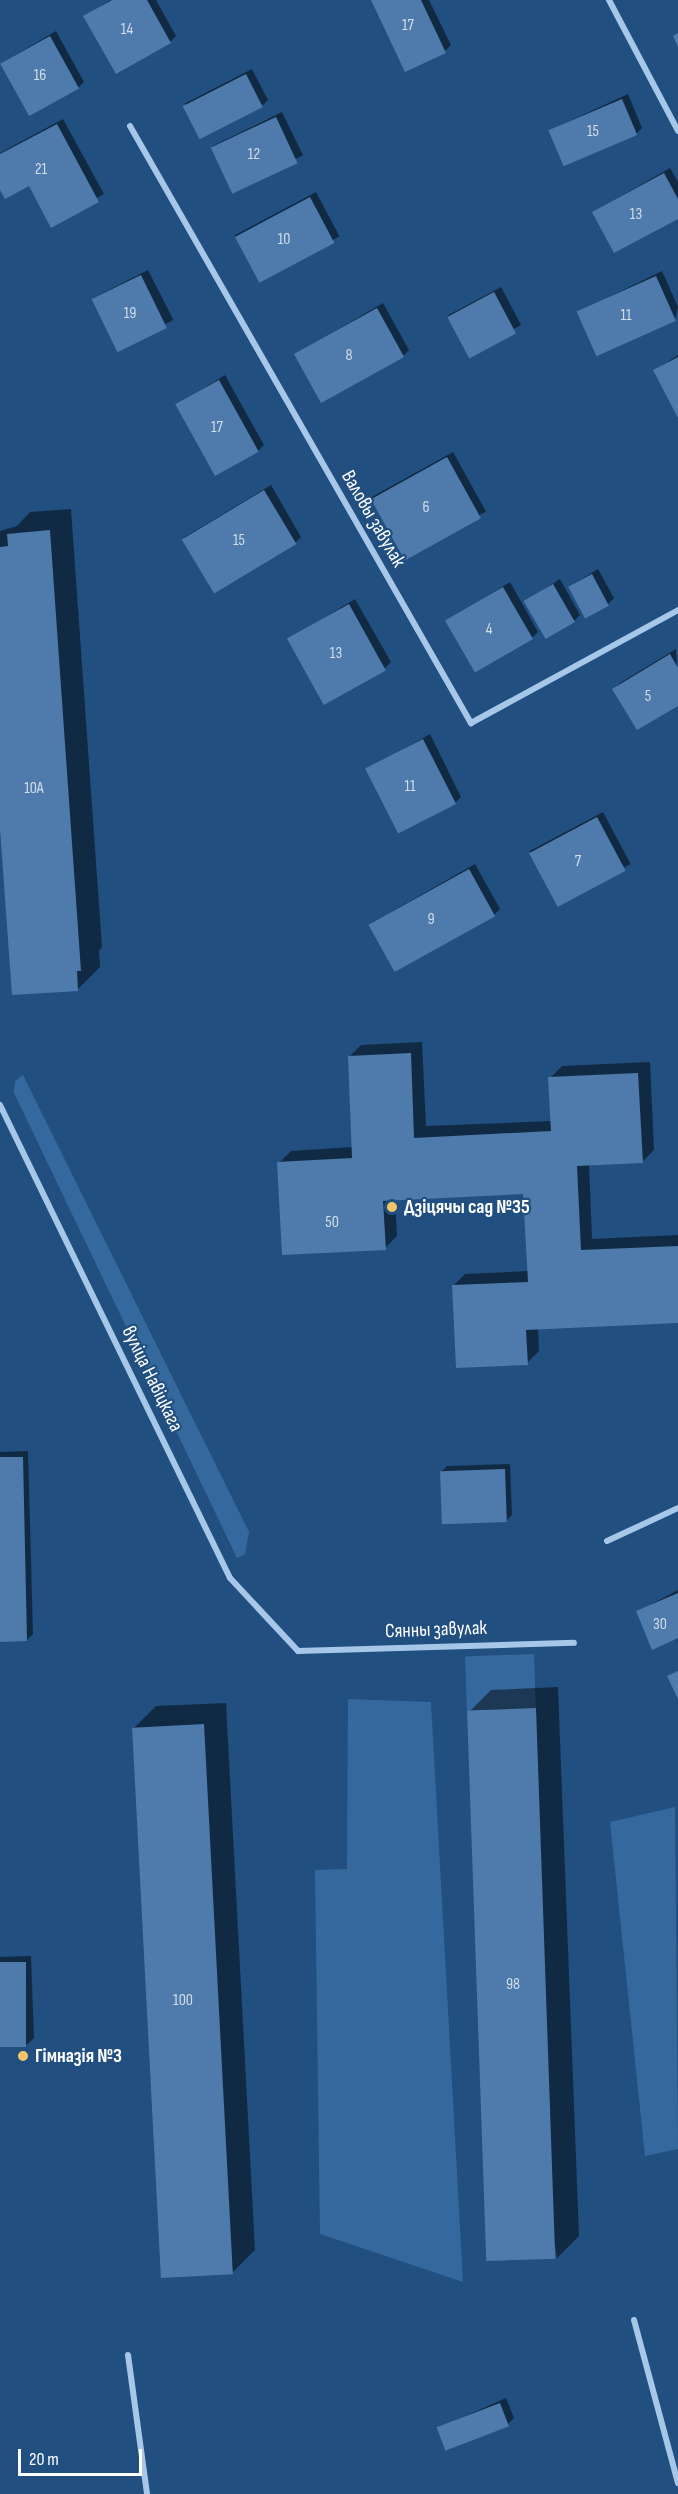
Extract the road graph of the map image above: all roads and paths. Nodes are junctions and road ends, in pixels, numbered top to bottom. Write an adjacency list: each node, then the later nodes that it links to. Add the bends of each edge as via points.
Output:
1 (609, 0): 3 (street)
2 (130, 126): 4 (street, Валовы завулак, via 471,723)
3 (678, 131)
4 (678, 610)
5 (0, 1105): 9 (street, вуліца Навіцкага, via 230,1578)
6 (678, 1508): 7 (street)
7 (607, 1541)
8 (574, 1643): 9 (street, Сянны завулак)
9 (298, 1651)
10 (634, 2320): 12 (street)
11 (128, 2355): 13 (street)
12 (678, 2483)
13 (147, 2494)

